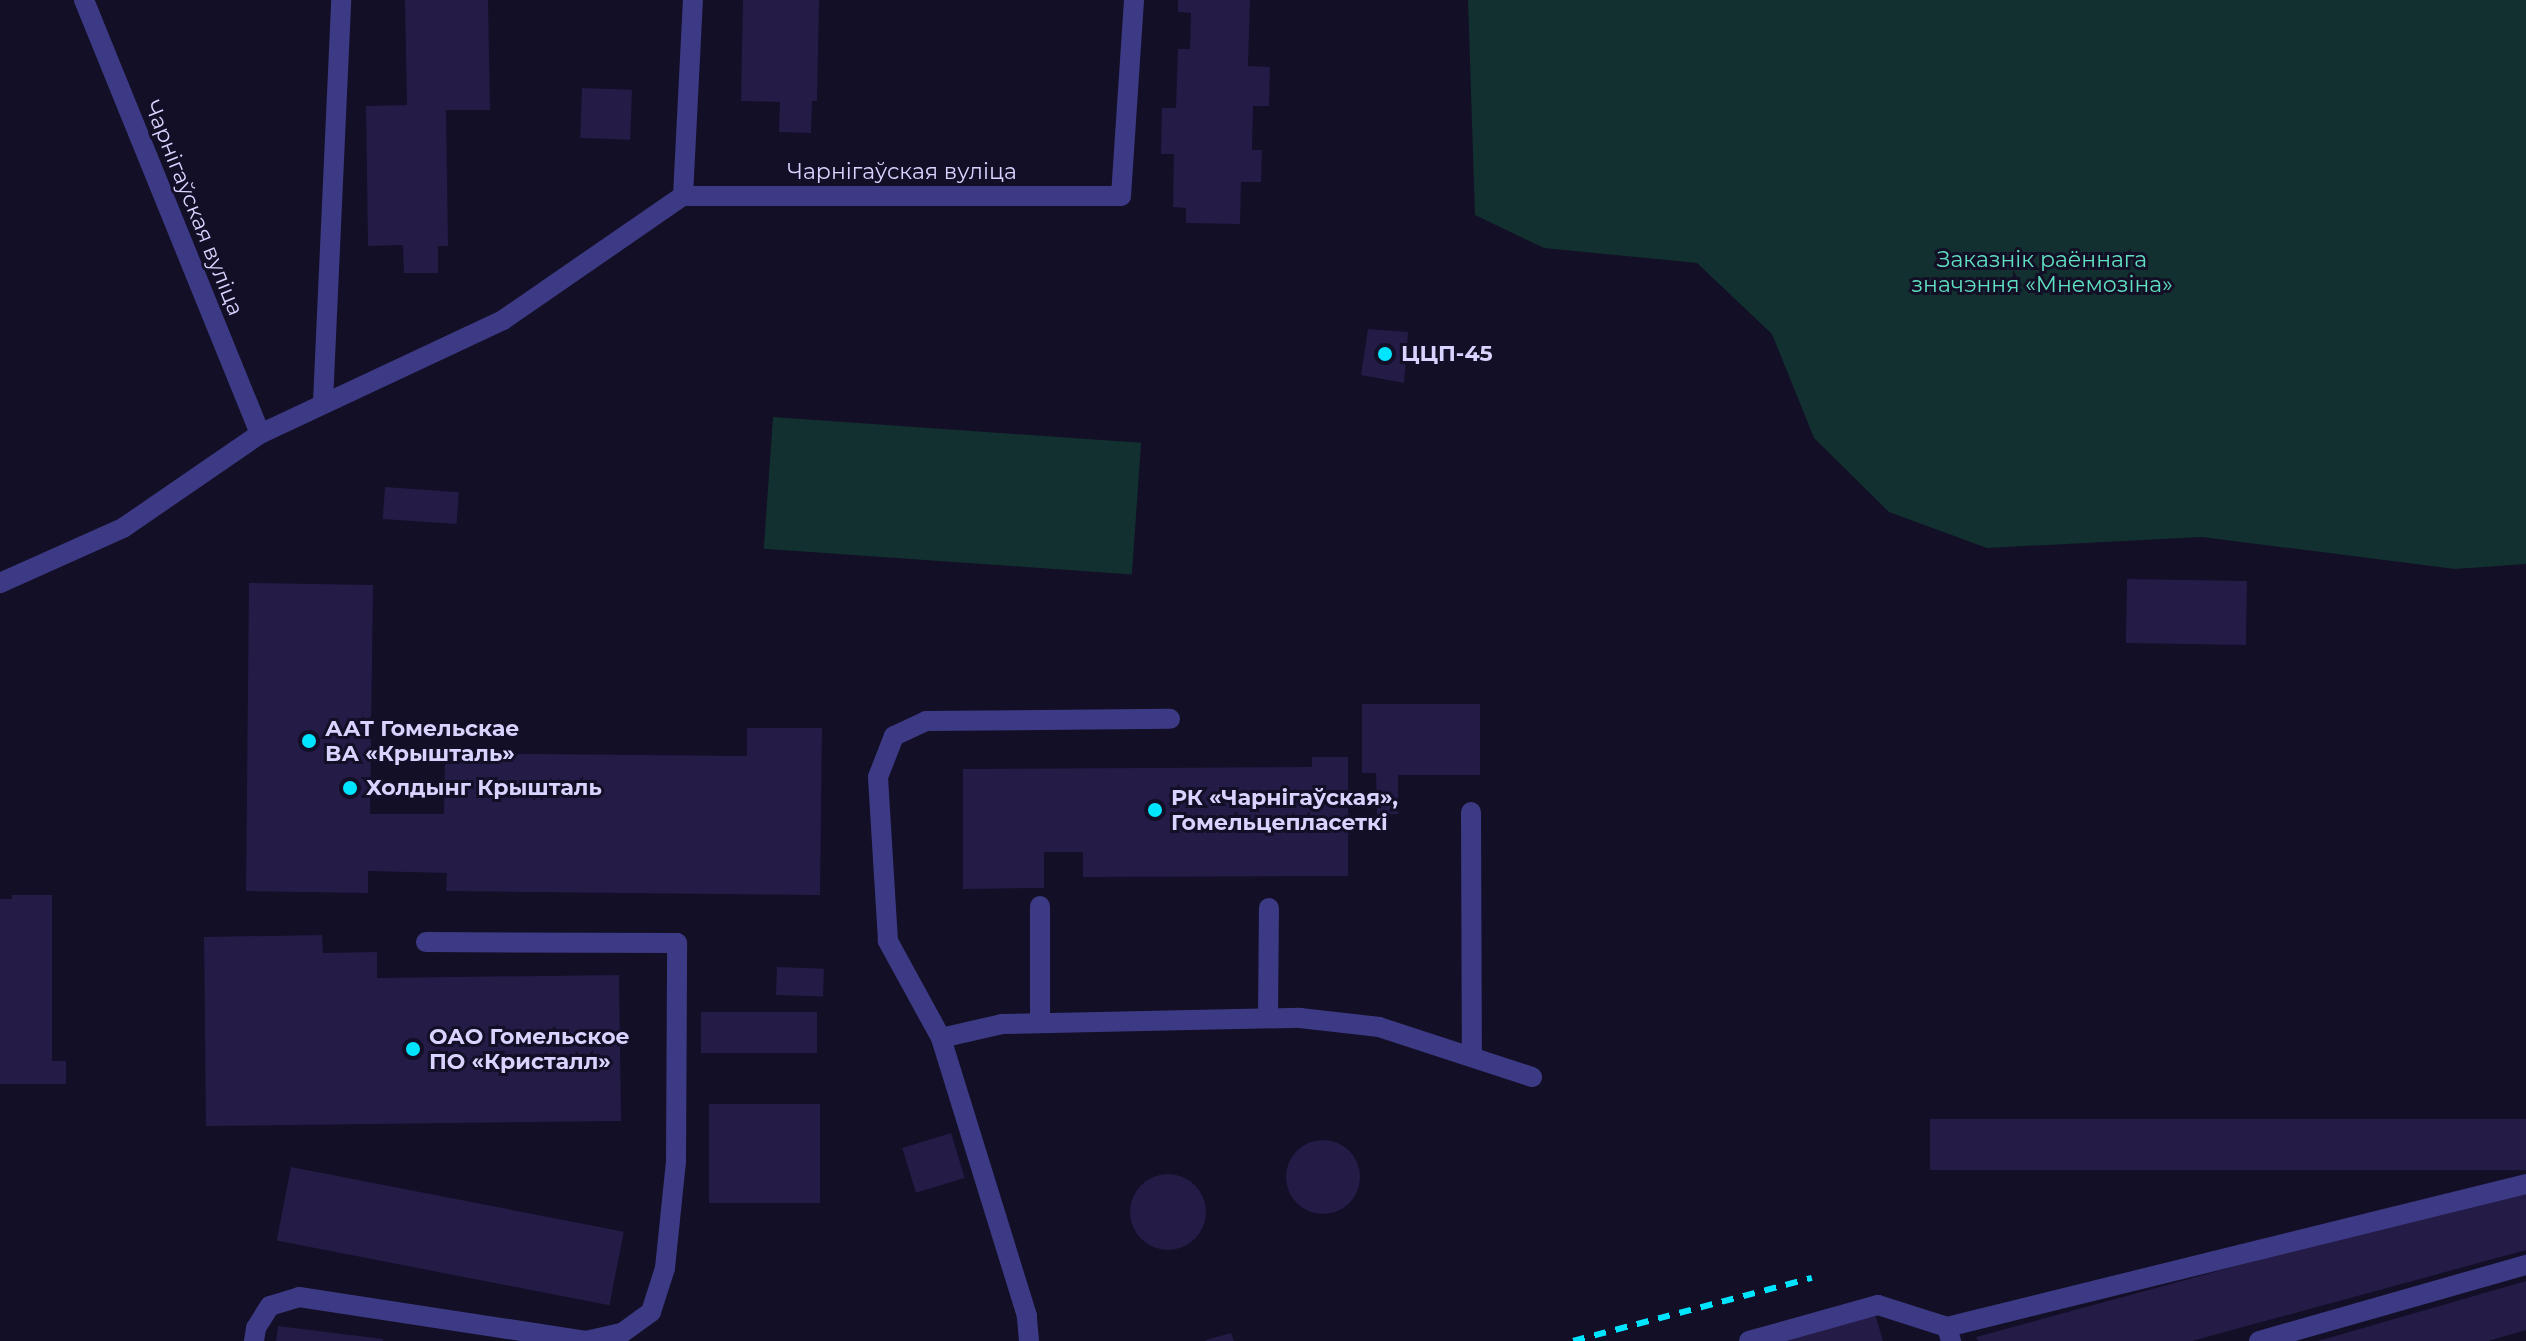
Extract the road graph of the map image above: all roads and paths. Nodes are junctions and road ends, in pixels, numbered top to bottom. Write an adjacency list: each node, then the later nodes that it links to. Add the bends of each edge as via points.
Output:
1 (84, 0): 7 (street, Чарнігаўская вуліца)
2 (341, 0): 6 (street)
3 (693, 0): 5 (street)
4 (1134, 0): 5 (street, Чарнігаўская вуліца, via 1121,196)
5 (683, 196): 6 (street, via 503,320)
6 (323, 402): 7 (street)
7 (260, 434): 8 (street, via 123,528)
8 (0, 583)
9 (1170, 719): 16 (street, via 926,721 894,736 878,777 888,941)
10 (1471, 812): 17 (street)
11 (1040, 906): 15 (street)
12 (1269, 908): 14 (street)
13 (426, 942): 22 (street, via 677,943 676,1161 665,1268 651,1312 622,1333 586,1341 299,1297 270,1306)
14 (1268, 1018): 15 (street); 17 (street, via 1379,1027)
15 (1040, 1023): 16 (street, via 1002,1024)
16 (941, 1038): 23 (street, via 1027,1316)
17 (1472, 1057): 18 (street)
18 (1532, 1077)
19 (2526, 1184): 21 (street)
20 (2526, 1265): 25 (street)
21 (1949, 1334): 24 (street, via 1878,1305)
22 (254, 1341)
23 (1029, 1341)
24 (1749, 1341)
25 (2259, 1341)

